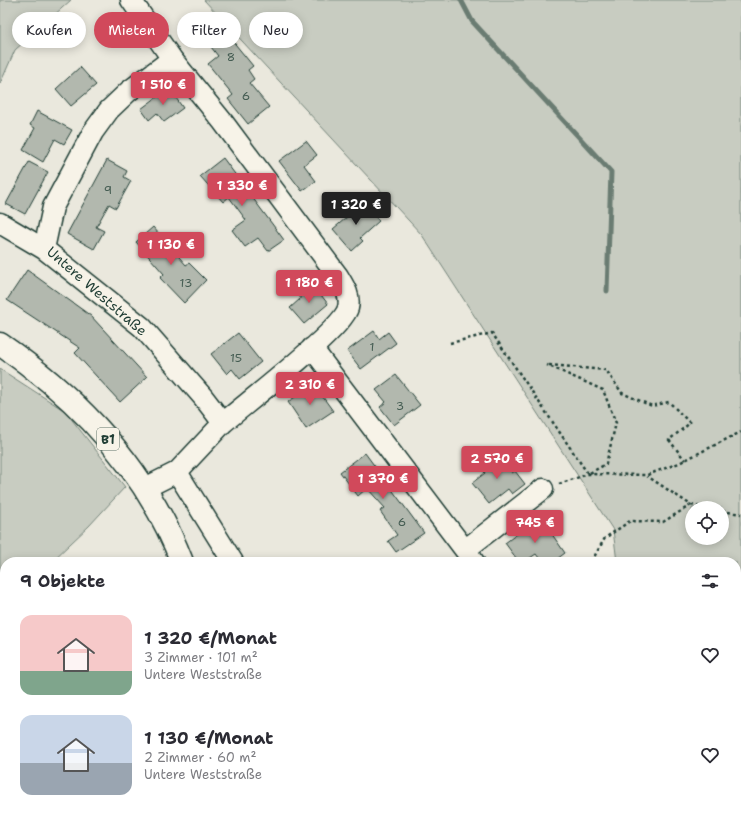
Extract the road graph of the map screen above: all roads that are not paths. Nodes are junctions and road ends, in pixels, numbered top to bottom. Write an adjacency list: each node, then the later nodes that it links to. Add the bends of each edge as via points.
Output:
1 (131, 0): 2 (street)
2 (172, 59): 4 (street, Untere Weststraße, via 129,91 109,110 93,132 53,207); 6 (street, via 223,122 338,276 348,296 348,308 342,318)
3 (0, 223): 4 (street)
4 (44, 249): 7 (street, Untere Weststraße, via 142,327 203,397)
5 (0, 344): 9 (main road, B1, via 36,370 83,412)
6 (312, 348): 7 (street); 11 (street)
7 (222, 423): 8 (street)
8 (177, 472): 9 (street); 13 (street)
9 (145, 488): 12 (main road, B1, via 165,523)
10 (543, 489): 11 (street)
11 (470, 556)
12 (180, 557)
13 (230, 557)

